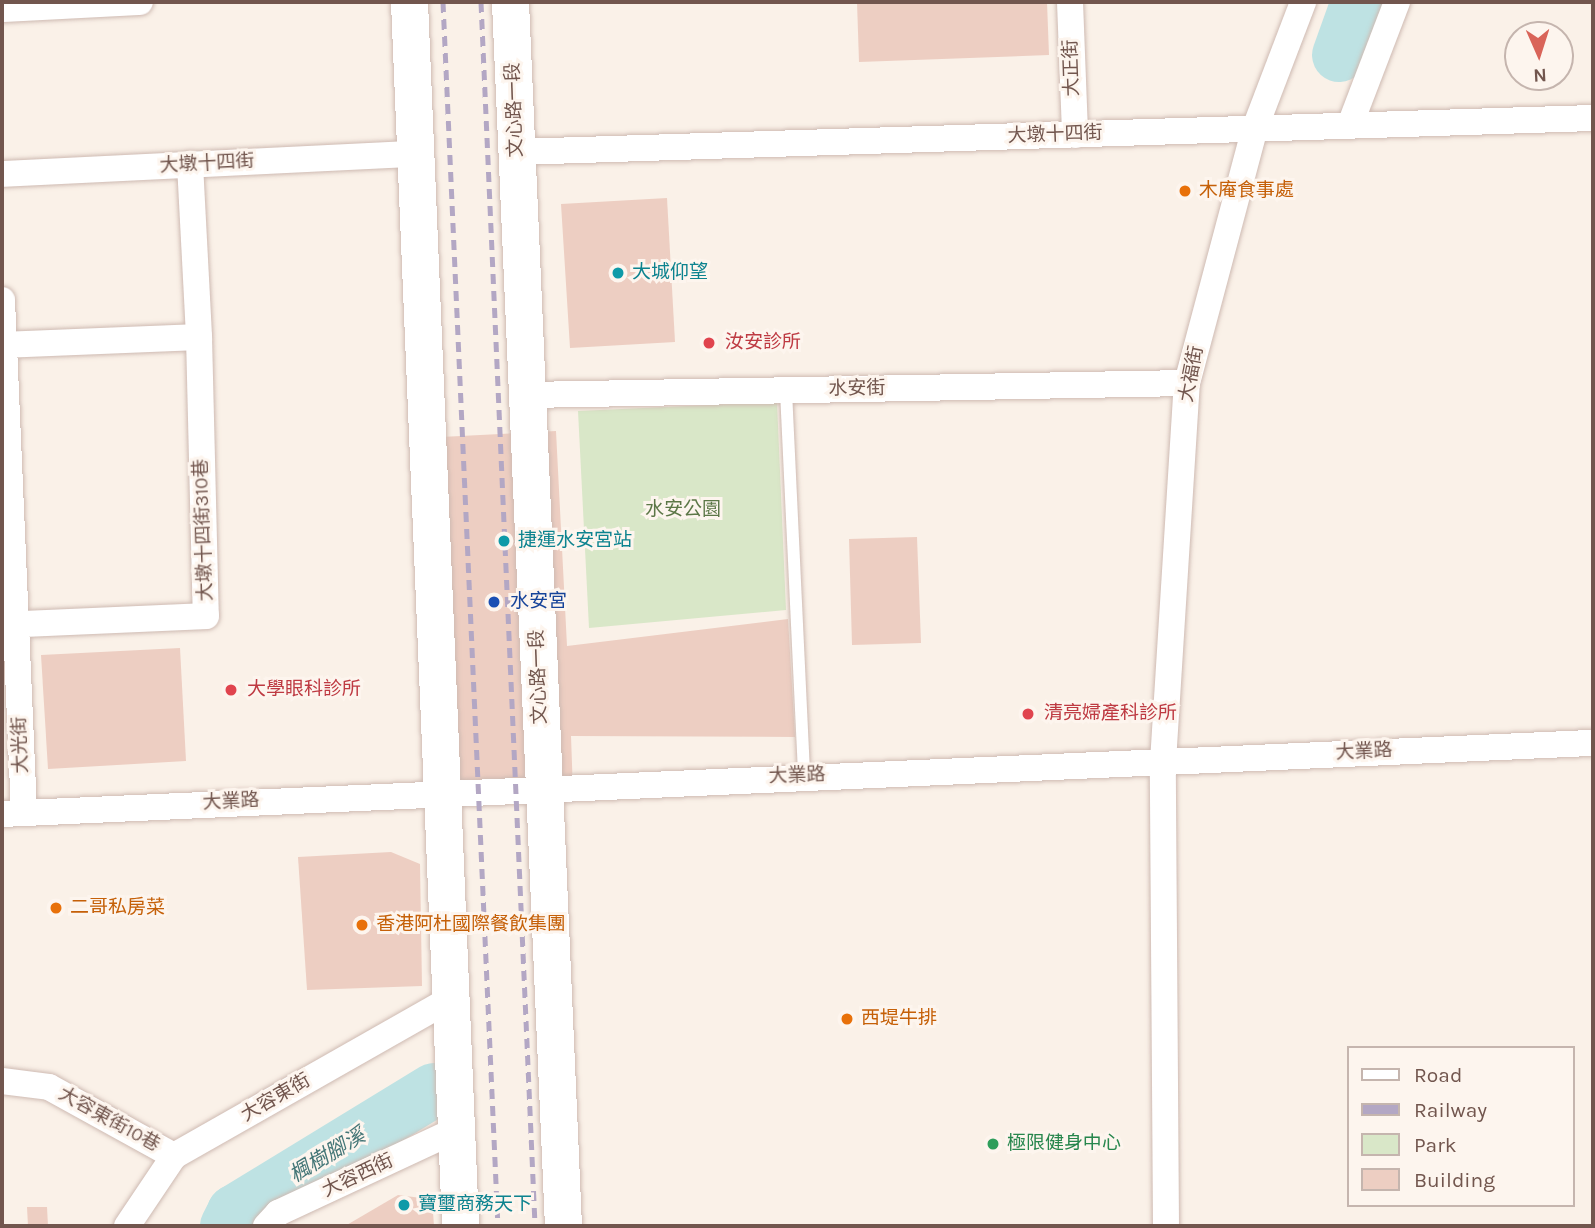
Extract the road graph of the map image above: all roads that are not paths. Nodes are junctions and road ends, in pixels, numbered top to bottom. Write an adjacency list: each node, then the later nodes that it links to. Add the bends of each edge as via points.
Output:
1 (140, 2): 7 (street)
2 (409, 2): 13 (main road)
3 (510, 2): 12 (main road, 文心路一段)
4 (1070, 2): 11 (street, 大正街)
5 (1303, 2): 10 (street, 大福街)
6 (1397, 2): 9 (street)
7 (2, 9)
8 (1593, 118): 9 (street, 大墩十四街)
9 (1350, 125): 10 (street, 大墩十四街)
10 (1255, 128): 11 (street, 大墩十四街); 19 (street, 大福街)
11 (1075, 135): 12 (street, 大墩十四街)
12 (517, 152): 21 (main road, 文心路一段)
13 (412, 154): 14 (street, 大墩十四街); 27 (main road)
14 (190, 164): 15 (street, 大墩十四街); 17 (street, 大墩十四街310巷)
15 (2, 174)
16 (2, 300): 18 (street, 大光街)
17 (199, 337): 18 (street); 22 (street, 大墩十四街310巷, via 206,616)
18 (3, 345): 22 (street, 大光街)
19 (1187, 383): 20 (street, 水安街); 24 (street, 大福街)
20 (786, 391): 21 (street, 水安街); 25 (lane)
21 (527, 395): 26 (main road, 文心路一段)
22 (9, 625): 28 (street, 大光街)
23 (1593, 743): 24 (street, 大業路)
24 (1163, 762): 25 (street, 大業路); 37 (street, 大福街)
25 (804, 776): 26 (street, 大業路)
26 (544, 786): 27 (street, 大業路); 36 (main road, 文心路一段)
27 (438, 793): 28 (street, 大業路); 29 (main road)
28 (13, 813)
29 (450, 999): 31 (main road); 32 (street, 大容東街)
30 (2, 1080): 32 (street, 大容東街10巷, via 49,1087)
31 (454, 1131): 34 (street, 大容西街, via 278,1213); 35 (main road)
32 (174, 1156): 33 (street, 大容東街)
33 (127, 1226)
34 (266, 1226)
35 (460, 1226)
36 (563, 1226)
37 (1166, 1226)

